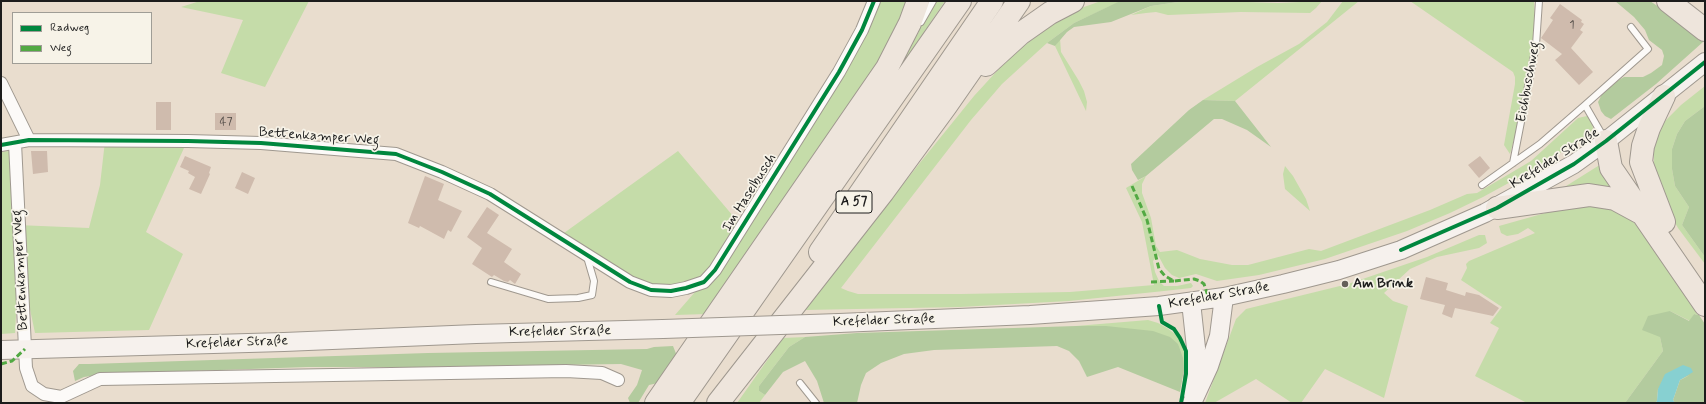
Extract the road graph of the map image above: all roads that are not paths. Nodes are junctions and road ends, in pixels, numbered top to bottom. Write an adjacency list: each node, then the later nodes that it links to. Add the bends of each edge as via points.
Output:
1 (874, 1): 27 (street, Im Haselbusch, via 862,30 838,72 715,270 704,282 671,291 651,290 630,282)
2 (918, 1): 13 (highway)
3 (933, 1): 13 (lane)
4 (960, 1): 38 (highway, A 57)
5 (992, 1): 39 (highway, A 57)
6 (1019, 1): 23 (highway)
7 (1073, 1): 23 (highway, via 1050,13 990,60 928,142)
8 (1539, 1): 21 (lane, Eichbuschweg, via 1536,45)
9 (1668, 1): 11 (highway)
10 (1631, 27): 16 (lane, via 1648,50)
11 (1705, 30)
12 (1703, 67): 15 (main road, Krefelder Straße)
13 (887, 68): 37 (highway)
14 (1, 83): 17 (street)
15 (1664, 96): 18 (main road, Krefelder Straße); 26 (highway, via 1649,128 1641,162)
16 (1585, 105): 18 (lane); 21 (lane)
17 (29, 140): 19 (street, Bettenkamper Weg); 27 (street, Bettenkamper Weg, via 261,143 396,154 490,194)
18 (1606, 141): 24 (main road, Krefelder Straße, via 1574,164); 25 (highway, via 1611,168); 26 (highway)
19 (15, 143): 20 (street, Bettenkamper Weg); 33 (street, Bettenkamper Weg)
20 (1, 146)
21 (1514, 163): 22 (lane)
22 (1482, 185)
23 (883, 192): 39 (highway)
24 (1497, 208): 25 (highway, via 1589,195 1622,202); 30 (main road, Krefelder Straße, via 1401,250 1339,270)
25 (1642, 214): 32 (highway)
26 (1664, 222): 28 (highway)
27 (586, 254): 29 (lane, via 594,281 592,295 548,299)
28 (1705, 278)
29 (491, 282)
30 (1224, 297): 31 (main road, Krefelder Straße); 41 (main road, via 1219,336)
31 (1191, 302): 33 (main road, Krefelder Straße, bridge, via 1030,315 838,323); 41 (main road, via 1196,348)
32 (1705, 305)
33 (25, 349): 34 (main road, Krefelder Straße); 35 (street, Bettenkamper Weg, via 26,368 32,386 44,394 61,397 100,379 566,371 602,373)
34 (1, 350)
35 (618, 380)
36 (800, 383): 40 (lane)
37 (656, 403)
38 (679, 403)
39 (717, 403)
40 (816, 403)
41 (1192, 403)

